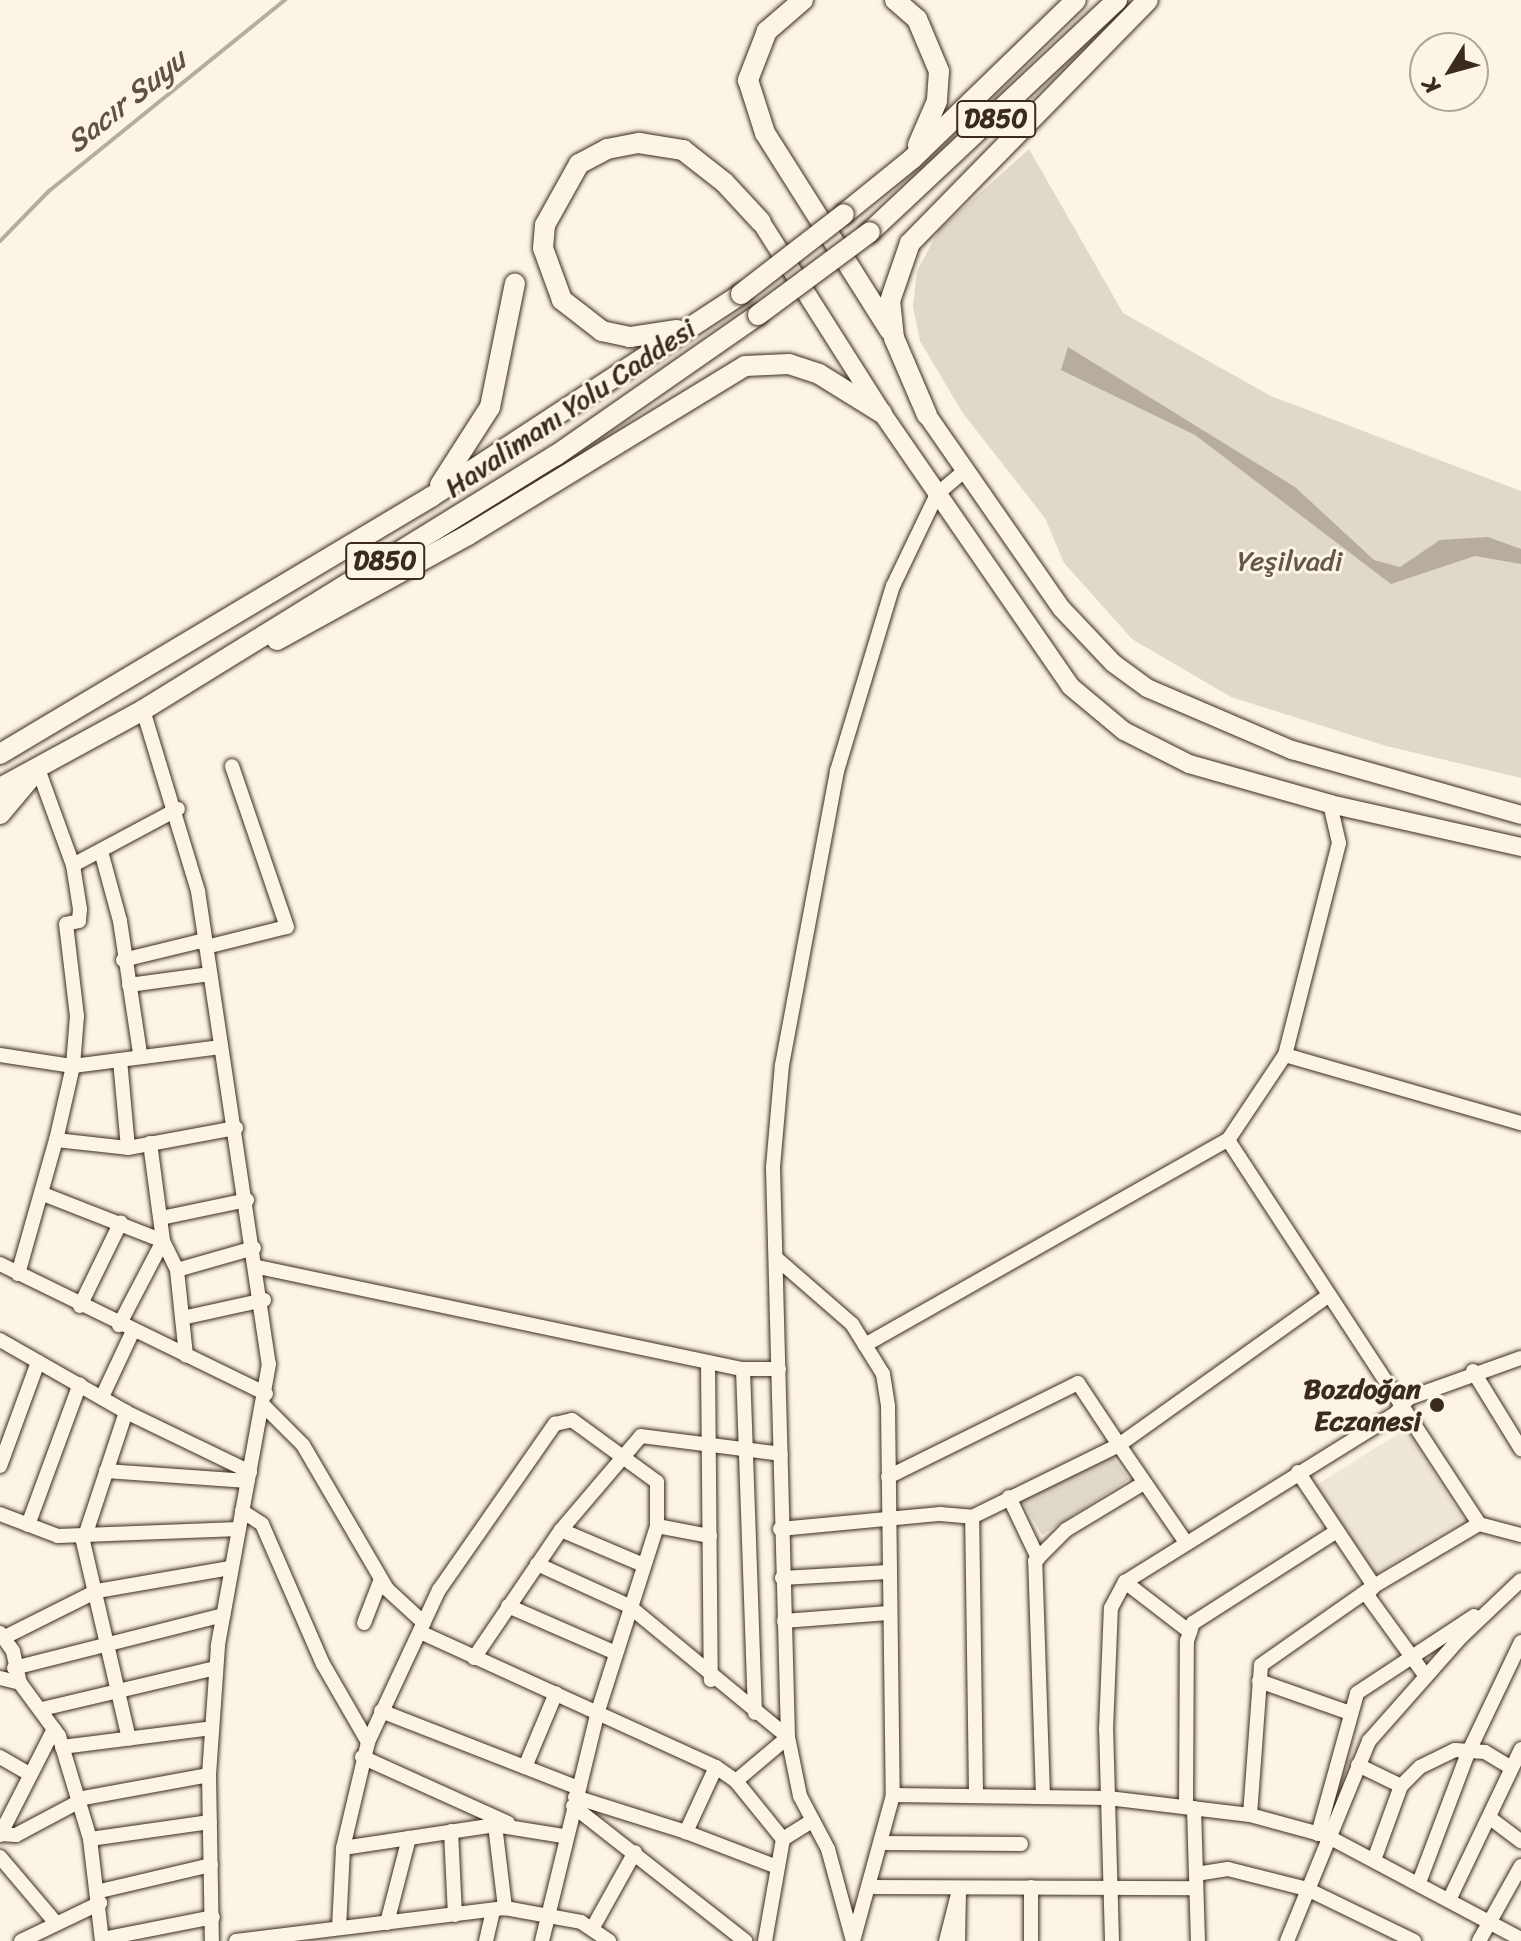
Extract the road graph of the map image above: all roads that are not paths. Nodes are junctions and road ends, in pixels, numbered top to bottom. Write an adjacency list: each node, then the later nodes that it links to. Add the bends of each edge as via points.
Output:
1 (803, 0): 10 (highway, via 767,31 748,80 765,133)
2 (895, 0): 6 (highway, via 917,19 939,71 937,101)
3 (1076, 0): 6 (highway, Havalimanı Yolu Caddesi / D850)
4 (1117, 0): 16 (highway, Havalimanı Yolu Caddesi / D850, bridge, via 870,232 758,315 555,456)
5 (1148, 0): 10 (highway, via 910,243 890,301)
6 (912, 159): 9 (highway, Havalimanı Yolu Caddesi / D850, bridge)
7 (761, 222): 9 (highway, via 724,182 683,150 639,143 607,149 579,164 554,201 543,248 550,276 579,316 630,337 661,337); 11 (main road)
8 (515, 283): 15 (highway, via 490,407)
9 (703, 320): 15 (highway, Havalimanı Yolu Caddesi / D850)
10 (894, 338): 12 (highway)
11 (882, 413): 14 (main road); 16 (highway, via 819,374 789,364 745,366 468,535 263,648)
12 (927, 415): 13 (main road)
13 (964, 471): 14 (street); 25 (main road, via 1062,609 1147,688 1292,750)
14 (937, 494): 22 (main road, via 1070,686 1124,731 1189,764); 51 (street, via 893,586 837,771 782,1065 773,1167)
15 (431, 497): 18 (highway, Havalimanı Yolu Caddesi / D850)
16 (210, 665): 17 (highway, Havalimanı Yolu Caddesi / D850)
17 (143, 710): 20 (highway, Havalimanı Yolu Caddesi / D850); 23 (street)
18 (0, 754)
19 (232, 766): 29 (street, via 287,927)
20 (38, 769): 21 (highway, Havalimanı Yolu Caddesi / D850); 24 (highway); 28 (street)
21 (0, 788)
22 (1330, 804): 26 (main road); 36 (street, via 1339,843)
23 (178, 809): 27 (street); 29 (street)
24 (0, 814)
25 (1521, 815)
26 (1521, 847)
27 (102, 855): 28 (street); 30 (street)
28 (73, 865): 38 (street, via 79,921 66,924 77,1016)
29 (206, 944): 30 (street); 31 (street)
30 (123, 960): 32 (street)
31 (210, 974): 32 (street); 33 (street)
32 (129, 985): 34 (street)
33 (221, 1047): 34 (street); 40 (street)
34 (140, 1054): 37 (street)
35 (0, 1055): 38 (street)
36 (1285, 1055): 39 (street); 42 (street)
37 (120, 1060): 38 (street); 44 (street)
38 (73, 1066): 41 (street)
39 (1521, 1123)
40 (236, 1128): 43 (street); 46 (street)
41 (56, 1140): 44 (street); 45 (street)
42 (1228, 1140): 56 (street); 62 (street)
43 (150, 1143): 44 (street); 47 (street)
44 (128, 1148)
45 (43, 1194): 48 (street); 55 (street)
46 (247, 1200): 47 (street); 50 (street)
47 (161, 1218): 49 (street)
48 (121, 1222): 49 (street); 58 (street)
49 (163, 1241): 54 (street); 60 (street)
50 (254, 1248): 53 (street); 54 (street)
51 (776, 1258): 62 (street, via 852,1324); 68 (street)
52 (0, 1264): 55 (street)
53 (258, 1267): 57 (street); 66 (street)
54 (177, 1270): 59 (street)
55 (18, 1274): 58 (street)
56 (1329, 1295): 73 (street); 75 (street)
57 (264, 1300): 59 (street); 72 (street)
58 (80, 1306): 60 (street)
59 (182, 1318): 63 (street)
60 (126, 1329): 63 (street); 71 (street)
61 (0, 1340): 65 (street)
62 (865, 1345): 85 (street, via 883,1374)
63 (186, 1356): 72 (street)
64 (1521, 1358): 69 (street)
65 (38, 1362): 70 (street); 81 (street)
66 (708, 1362): 67 (street); 76 (street)
67 (743, 1369): 68 (street); 78 (street)
68 (779, 1369): 79 (street)
69 (1473, 1371): 73 (street); 77 (street)
70 (80, 1384): 71 (street); 93 (street)
71 (102, 1397): 74 (street)
72 (265, 1400): 84 (street); 109 (street, via 303,1445)
73 (1401, 1407): 83 (street); 92 (street)
74 (126, 1412): 82 (street); 84 (street)
75 (1119, 1445): 85 (street, via 1078,1383); 86 (street); 87 (street)
76 (709, 1448): 78 (street); 80 (street, via 641,1436); 101 (street)
77 (1520, 1448)
78 (744, 1451): 79 (street); 141 (street)
79 (781, 1454): 96 (street)
80 (623, 1459): 94 (street, via 657,1482); 97 (street); 121 (street, via 572,1420 555,1424 493,1505)
81 (0, 1466)
82 (106, 1471): 84 (street); 100 (street)
83 (1298, 1472): 98 (street); 102 (street)
84 (249, 1477): 88 (street)
85 (888, 1477): 91 (street)
86 (1144, 1483): 102 (street); 103 (street, via 1066,1530)
87 (1009, 1497): 90 (street); 103 (street)
88 (242, 1511): 95 (street); 146 (street, via 262,1524 323,1664)
89 (0, 1514): 93 (street)
90 (972, 1517): 91 (street); 160 (street)
91 (888, 1518): 96 (street); 107 (street)
92 (1479, 1524): 99 (street); 112 (street)
93 (28, 1525): 100 (street)
94 (657, 1526): 101 (street); 105 (street)
95 (239, 1529): 100 (street); 106 (street)
96 (780, 1529): 108 (street)
97 (561, 1530): 104 (street); 105 (street)
98 (1337, 1531): 112 (street); 122 (street, via 1193,1623)
99 (1521, 1535)
100 (84, 1536): 113 (street)
101 (710, 1536): 133 (street)
102 (1185, 1541): 111 (street)
103 (1038, 1558): 162 (street, via 1032,1573)
104 (537, 1564): 115 (street); 116 (street)
105 (641, 1564): 116 (street)
106 (230, 1568): 113 (street); 118 (street)
107 (888, 1572): 108 (street); 117 (street)
108 (782, 1578): 119 (street)
109 (381, 1579): 120 (street); 121 (street)
110 (1521, 1580): 114 (street)
111 (1125, 1582): 122 (street); 164 (street, via 1111,1608)
112 (1374, 1586): 127 (street, via 1367,1595); 134 (street, via 1278,1650 1261,1665)
113 (97, 1591): 123 (street); 124 (street)
114 (1514, 1599): 127 (street); 130 (street)
115 (508, 1606): 126 (street); 128 (street)
116 (629, 1606): 126 (street); 133 (street)
117 (888, 1613): 119 (street); 161 (street)
118 (223, 1615): 124 (street); 129 (street)
119 (784, 1621): 144 (street)
120 (364, 1623)
121 (422, 1627): 128 (street); 138 (street)
122 (1190, 1632): 166 (street)
123 (3, 1635): 131 (street)
124 (110, 1640): 131 (street); 135 (street)
125 (1521, 1642): 149 (street)
126 (616, 1653): 139 (street)
127 (1413, 1653): 130 (street); 140 (street, via 1357,1693)
128 (474, 1658): 136 (street)
129 (216, 1668): 135 (street); 142 (street)
130 (1425, 1675): 152 (street, via 1386,1718)
131 (17, 1676): 132 (street); 137 (street)
132 (0, 1678)
133 (711, 1680): 141 (street)
134 (1259, 1681): 140 (street); 167 (street)
135 (118, 1691): 137 (street); 145 (street)
136 (556, 1693): 139 (street); 153 (street)
137 (42, 1709): 143 (street)
138 (381, 1711): 146 (street); 153 (street)
139 (598, 1711): 154 (street); 163 (street)
140 (1347, 1712): 176 (street)
141 (755, 1713): 144 (street)
142 (212, 1728): 145 (street); 156 (street)
143 (54, 1729): 147 (street); 155 (street)
144 (788, 1737): 158 (street); 170 (street)
145 (129, 1739): 147 (street)
146 (368, 1742): 151 (street)
147 (62, 1747): 165 (street)
148 (1521, 1749): 157 (street)
149 (1468, 1753): 157 (street, via 1485,1752); 159 (street, via 1437,1756); 191 (street)
150 (0, 1757): 155 (street)
151 (362, 1757): 172 (street); 184 (street)
152 (1358, 1765): 159 (street); 176 (street)
153 (525, 1767): 163 (street)
154 (716, 1767): 158 (street); 174 (street)
155 (30, 1774): 175 (street)
156 (209, 1775): 165 (street); 169 (street)
157 (1514, 1775): 168 (street)
158 (736, 1781): 180 (street)
159 (1401, 1786): 187 (street)
160 (976, 1794): 161 (street); 162 (street)
161 (893, 1795): 182 (street)
162 (1043, 1796): 164 (street)
163 (575, 1797): 174 (street); 177 (street); 185 (street)
164 (1108, 1798): 166 (street); 195 (street)
165 (78, 1800): 175 (street, via 16,1835); 179 (street)
166 (1190, 1808): 167 (street); 192 (street)
167 (1250, 1815): 176 (street)
168 (1490, 1818): 181 (street); 199 (street)
169 (210, 1822): 179 (street); 188 (street)
170 (810, 1822): 180 (street); 221 (street, via 828,1849)
171 (495, 1825): 172 (street); 173 (street); 200 (street)
172 (511, 1825): 177 (street)
173 (451, 1831): 178 (street); 202 (street)
174 (686, 1832): 190 (street)
175 (0, 1835)
176 (1322, 1835): 187 (street); 196 (street)
177 (563, 1836): 201 (street)
178 (409, 1838): 184 (street); 206 (street)
179 (90, 1839): 198 (street)
180 (783, 1839): 190 (street)
181 (1521, 1841)
182 (884, 1843): 183 (street); 193 (street)
183 (1021, 1844)
184 (343, 1848): 207 (street)
185 (635, 1852): 208 (street); 219 (street)
186 (0, 1857): 205 (street)
187 (1374, 1860): 191 (street)
188 (211, 1865): 198 (street); 203 (street)
189 (1521, 1866): 204 (street)
190 (777, 1867): 220 (street)
191 (1420, 1880): 199 (street)
192 (1196, 1881): 195 (street); 196 (street, via 1228,1869); 226 (street)
193 (872, 1887): 197 (street); 221 (street)
194 (1031, 1887): 195 (street); 197 (street); 224 (street)
195 (1111, 1887): 225 (street)
196 (1307, 1889): 210 (street); 228 (street)
197 (959, 1890): 222 (street); 223 (street)
198 (100, 1897): 205 (street); 212 (street)
199 (1450, 1898): 204 (street)
200 (499, 1909): 201 (street); 202 (street); 216 (street)
201 (551, 1914): 208 (street); 217 (street)
202 (455, 1915): 206 (street)
203 (213, 1917): 212 (street); 214 (street)
204 (1490, 1921): 211 (street); 229 (street)
205 (56, 1923): 213 (street)
206 (387, 1923): 207 (street)
207 (339, 1928): 209 (street)
208 (592, 1929): 218 (street)
209 (271, 1938): 215 (street)
210 (1289, 1938): 227 (street)
211 (1521, 1939)
212 (102, 1940)
213 (21, 1941)
214 (212, 1941)
215 (236, 1941)
216 (486, 1941)
217 (542, 1941)
218 (609, 1941)
219 (745, 1941)
220 (765, 1941)
221 (853, 1941)
222 (946, 1941)
223 (958, 1941)
224 (1031, 1941)
225 (1112, 1941)
226 (1198, 1941)
227 (1305, 1941)
228 (1414, 1941)
229 (1479, 1941)

